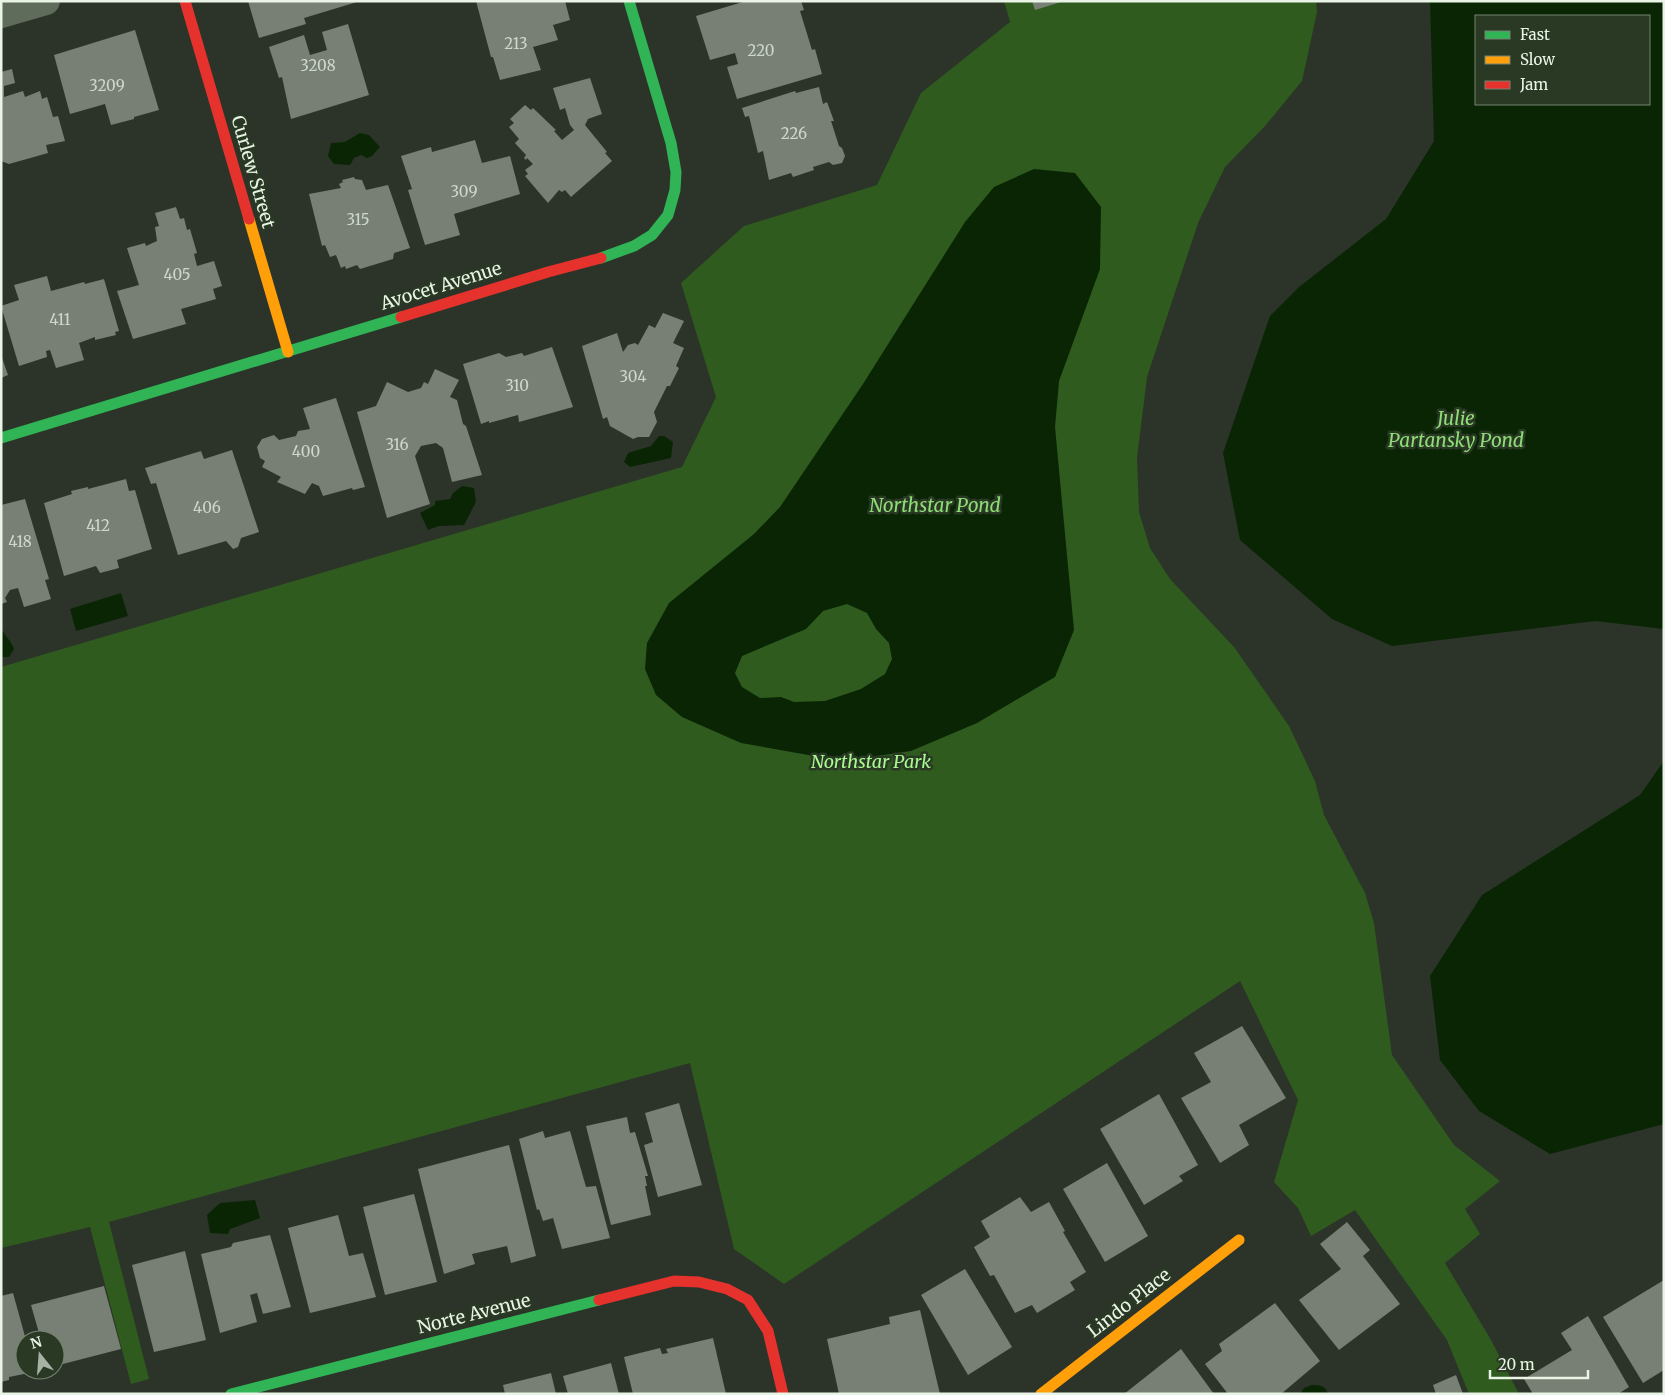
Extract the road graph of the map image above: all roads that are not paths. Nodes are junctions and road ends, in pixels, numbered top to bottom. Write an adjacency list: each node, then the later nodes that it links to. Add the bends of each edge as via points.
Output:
1 (46, 1): 4 (street)
2 (185, 1): 5 (street, Curlew Street)
3 (629, 1): 5 (street, Avocet Avenue, via 666,126 676,181 674,202 664,221 647,240 617,254)
4 (1, 14)
5 (288, 352): 6 (street, Avocet Avenue)
6 (1, 438)
7 (1239, 1240): 10 (street, Lindo Place)
8 (231, 1394): 9 (street, Norte Avenue, via 674,1281 699,1282 727,1289 748,1300 768,1331)
9 (783, 1394)
10 (1040, 1394)

